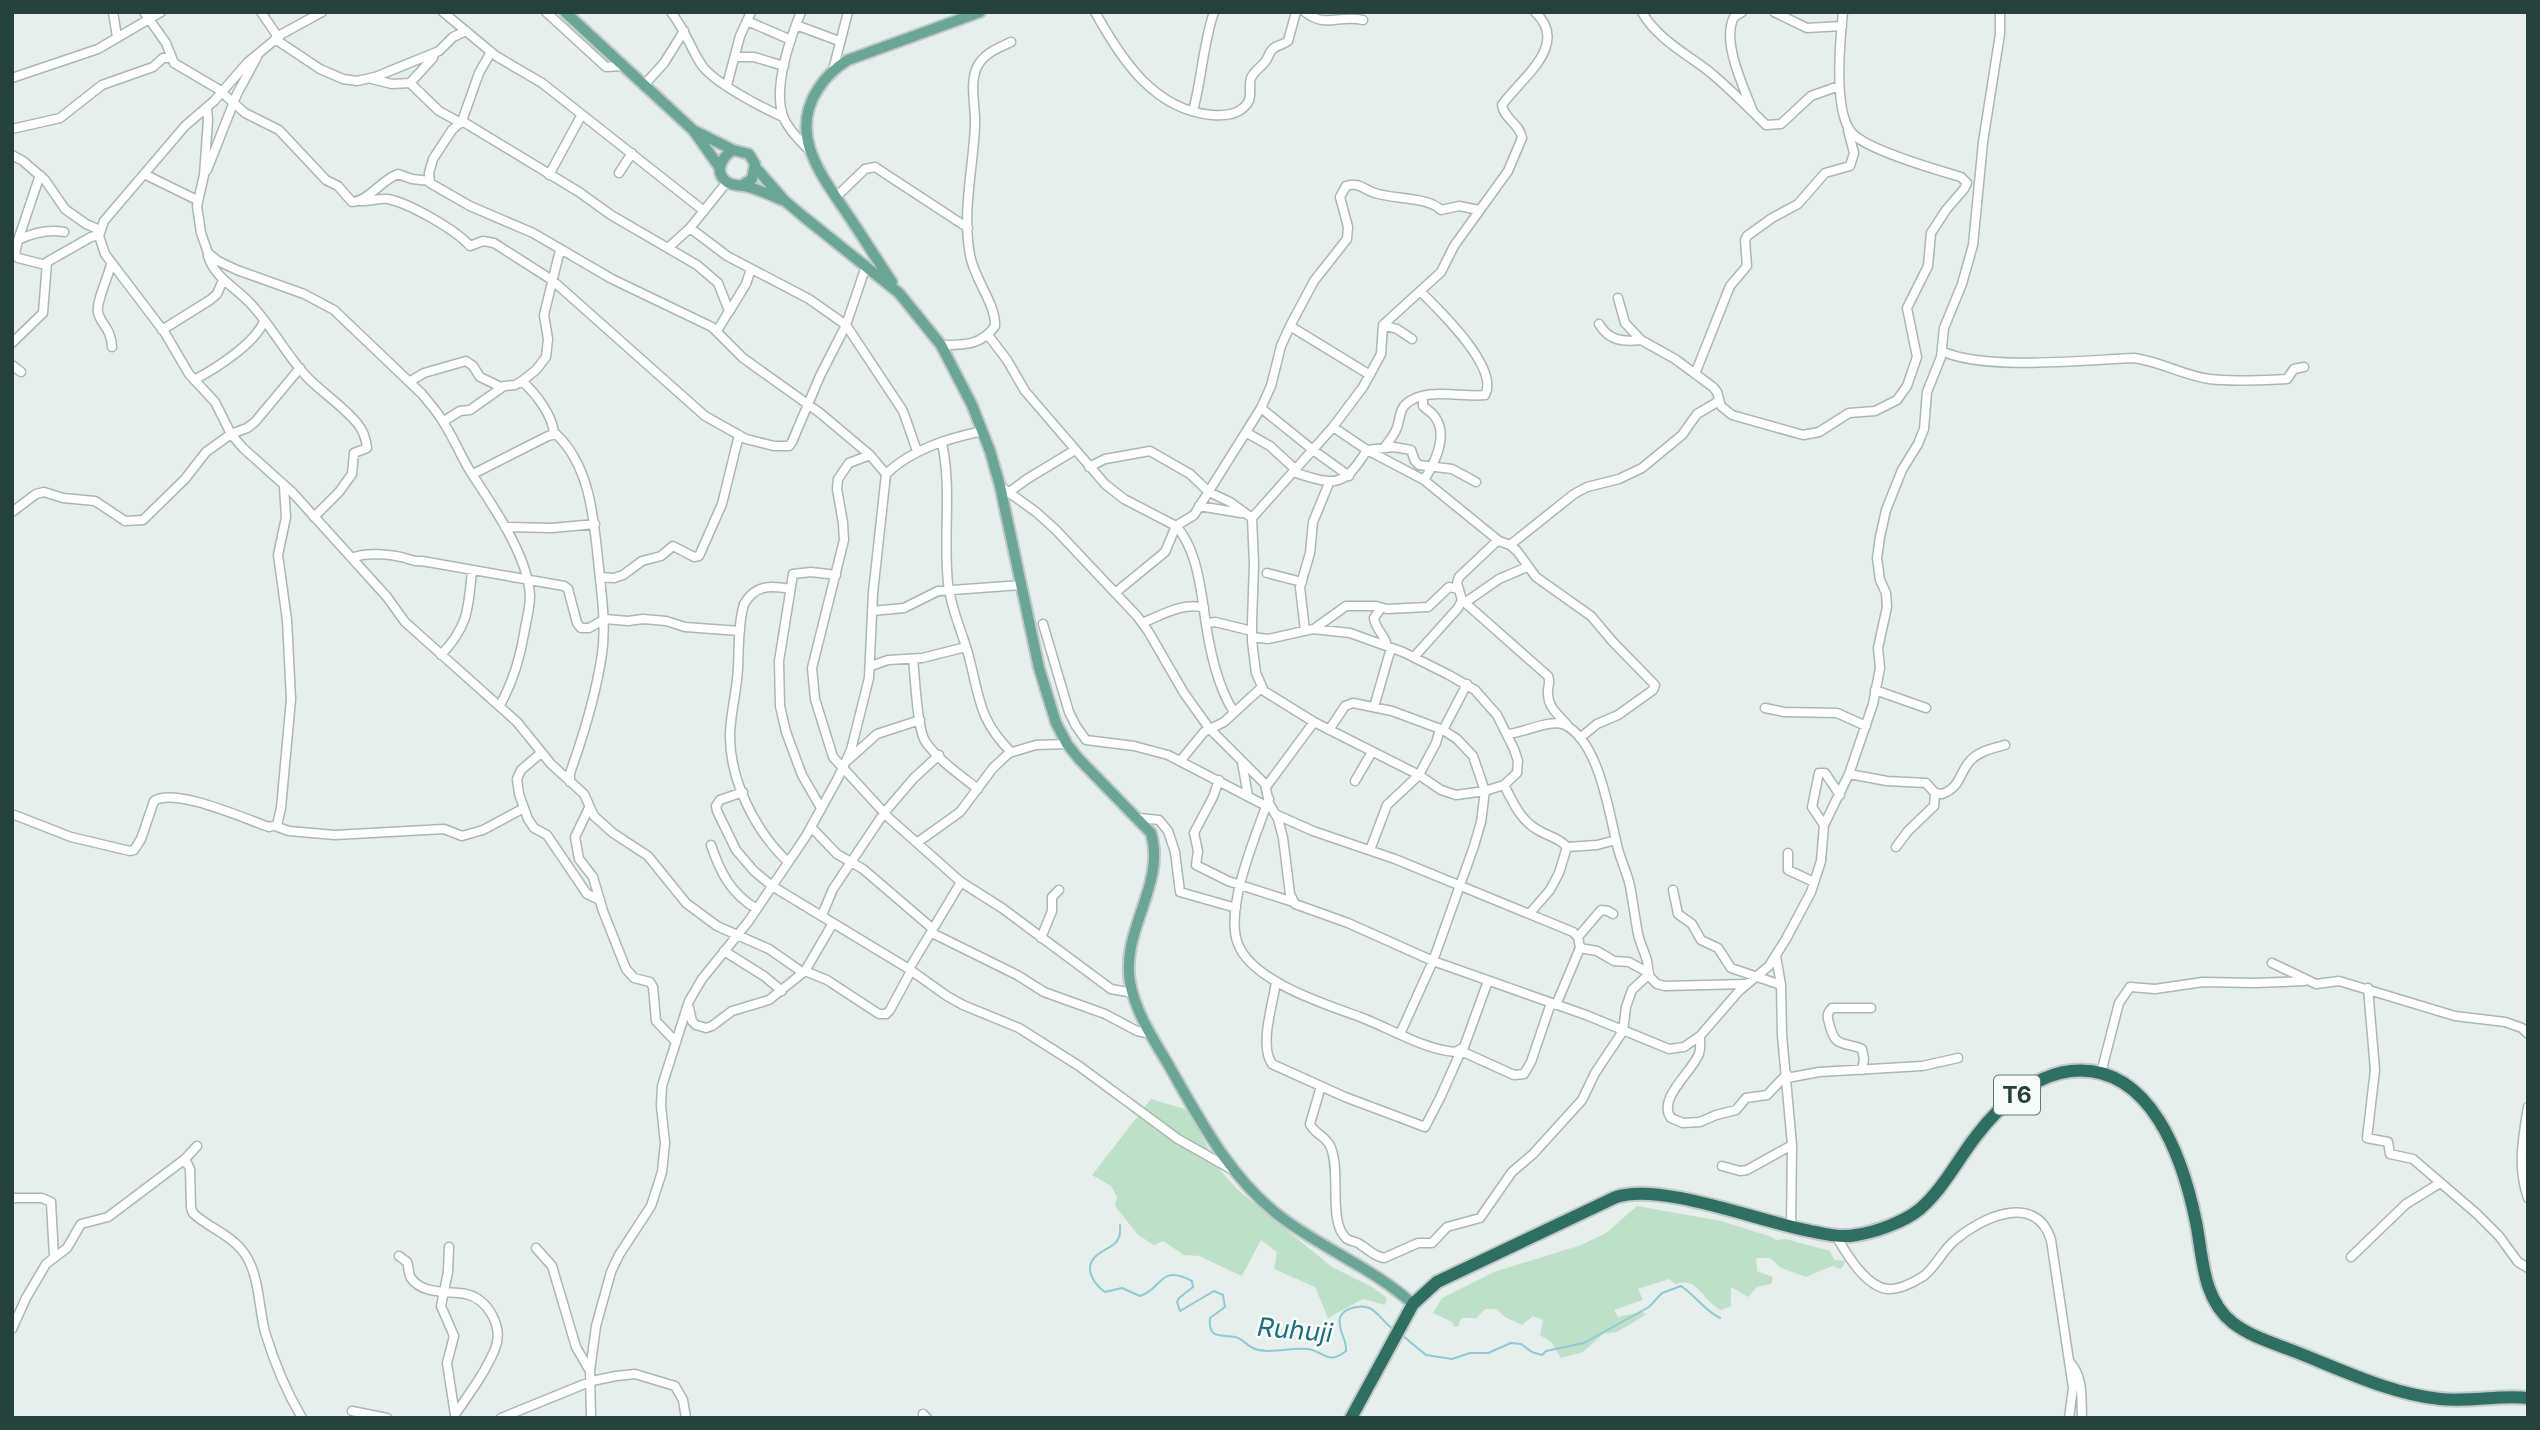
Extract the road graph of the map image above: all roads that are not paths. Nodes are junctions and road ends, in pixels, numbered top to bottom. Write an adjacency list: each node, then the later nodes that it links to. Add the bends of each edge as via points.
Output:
1 (113, 12): 30 (street)
2 (161, 12): 23 (street)
3 (261, 12): 31 (street)
4 (322, 12): 31 (street)
5 (443, 12): 28 (street)
6 (546, 12): 40 (street, via 606,67)
7 (565, 12): 40 (main road)
8 (671, 12): 29 (street)
9 (751, 12): 25 (street)
10 (801, 12): 26 (street)
11 (848, 12): 33 (street)
12 (980, 12): 42 (main road, via 848,60)
13 (1096, 12): 52 (street, via 1150,89)
14 (1214, 12): 52 (street)
15 (1296, 12): 52 (street, via 1288,41 1272,50 1251,79 1246,105 1224,116)
16 (1304, 12): 24 (street, via 1325,22 1347,17)
17 (1535, 12): 78 (street, via 1547,30 1544,51 1502,105 1522,138 1508,172)
18 (1642, 12): 53 (street, via 1656,31 1716,77)
19 (1742, 12): 53 (street, via 1734,17 1729,34)
20 (1774, 12): 27 (street, via 1807,28)
21 (1843, 12): 27 (street)
22 (2000, 12): 111 (street, via 1973,246 1944,328)
23 (146, 16): 30 (street); 39 (street)
24 (1363, 20)
25 (747, 21): 32 (street); 38 (street)
26 (796, 25): 32 (street); 33 (street)
27 (1842, 26): 48 (street)
28 (466, 31): 35 (street); 37 (street)
29 (684, 31): 46 (street); 47 (street, via 701,65)
30 (117, 37): 43 (street, via 85,54)
31 (276, 38): 36 (street); 44 (street, via 320,69 343,79)
32 (791, 40): 41 (street)
33 (839, 41): 42 (street)
34 (1011, 42): 81 (street, via 985,56 975,75)
35 (491, 52): 54 (street, via 542,83); 56 (street)
36 (258, 53): 49 (street); 50 (street)
37 (435, 53): 44 (street); 45 (street)
38 (735, 57): 41 (street); 47 (street)
39 (171, 58): 49 (street); 58 (street, via 102,85 60,118)
40 (624, 66): 46 (main road)
41 (784, 66): 55 (street)
42 (833, 70): 61 (main road, via 814,94 806,116)
43 (12, 78)
44 (370, 79): 45 (street)
45 (410, 83): 56 (street, via 439,111)
46 (645, 84): 59 (main road)
47 (727, 85): 55 (street)
48 (1839, 86): 53 (street, via 1815,93 1777,126 1766,125); 57 (street)
49 (222, 92): 50 (street); 51 (street)
50 (233, 105): 69 (street); 76 (street, via 279,130 326,180 352,202)
51 (207, 107): 67 (street); 69 (street)
52 (1193, 111)
53 (1754, 114)
54 (581, 116): 62 (street); 70 (street)
55 (783, 117): 61 (street)
56 (461, 122): 70 (street); 71 (street, via 433,159)
57 (1848, 127): 116 (street, via 1854,153 1850,166 1825,173 1798,204 1747,236 1747,266 1730,286); 123 (street, via 1859,139 1967,183 1931,233 1928,266 1907,308 1917,357 1907,386 1892,404 1849,413 1809,435 1732,415)
58 (12, 129)
59 (692, 130): 60 (main road); 64 (main road)
60 (733, 150): 64 (main road, via 724,156); 65 (main road, via 749,154)
61 (810, 151): 74 (main road)
62 (632, 153): 66 (street); 79 (street)
63 (12, 155): 68 (street)
64 (720, 168): 72 (main road)
65 (756, 168): 73 (main road, via 752,179); 77 (main road)
66 (619, 173)
67 (144, 174): 75 (street); 83 (street)
68 (40, 175): 83 (street, via 65,209); 84 (street)
69 (204, 175): 75 (street)
70 (549, 175): 85 (street)
71 (430, 181): 76 (street, via 398,174); 86 (street)
72 (727, 182): 73 (main road); 79 (street)
73 (742, 186): 77 (main road)
74 (836, 197): 81 (street, via 872,166); 95 (main road)
75 (197, 200): 87 (street)
76 (360, 201): 93 (street, via 387,199 407,207 457,233 470,246 494,243)
77 (785, 201): 90 (main road)
78 (1479, 210): 94 (street, via 1441,272); 102 (street, via 1459,206 1441,210 1432,202 1382,195 1355,184 1346,186 1340,197 1348,227 1346,239 1314,281)
79 (704, 211): 80 (street)
80 (690, 228): 85 (street); 91 (street)
81 (968, 228): 105 (street, via 971,261 996,323)
82 (64, 232): 84 (street, via 50,230)
83 (99, 232): 88 (street); 89 (street)
84 (18, 240): 89 (street, via 18,258)
85 (669, 247): 97 (street, via 714,278)
86 (560, 250): 93 (street); 104 (street)
87 (208, 253): 92 (street); 120 (street, via 237,270 330,307)
88 (111, 264): 103 (street); 110 (street, via 98,309)
89 (46, 265): 108 (street, via 43,313)
90 (866, 266): 95 (main road); 100 (street)
91 (751, 269): 97 (street); 100 (street, via 809,299)
92 (223, 280): 98 (street); 103 (street, via 210,300)
93 (553, 281): 119 (street, via 544,314 546,357); 132 (street, via 691,404)
94 (1421, 292): 101 (street); 122 (street, via 1478,358 1488,380 1485,395)
95 (899, 293): 109 (main road)
96 (1618, 298): 107 (street, via 1625,323)
97 (729, 312): 104 (street)
98 (264, 320): 114 (street); 118 (street, via 240,348)
99 (1599, 324): 107 (street, via 1609,337)
100 (846, 325): 124 (street); 138 (street, via 902,411)
101 (1382, 325): 106 (street); 117 (street, via 1381,354)
102 (1290, 326): 117 (street); 125 (street)
103 (162, 330): 118 (street)
104 (717, 331): 124 (street, via 743,358)
105 (988, 335): 109 (street, via 978,342); 135 (street, via 1025,391)
106 (1412, 339)
107 (1641, 340): 116 (street)
108 (12, 343)
109 (941, 345): 128 (main road)
110 (112, 347)
111 (1942, 351): 113 (street, via 1985,361 2134,358 2210,379 2287,379 2294,369); 193 (street, via 1927,392 1922,435 1902,470 1880,537 1877,558 1887,607)
112 (12, 365): 115 (street)
113 (2304, 367)
114 (300, 368): 130 (street, via 251,426); 154 (street, via 357,423 367,446 354,453 352,474)
115 (21, 372)
116 (1695, 374): 123 (street, via 1713,387)
117 (1370, 375): 127 (street)
118 (194, 380): 130 (street, via 215,401)
119 (522, 381): 121 (street); 131 (street, via 542,405)
120 (409, 382): 121 (street, via 464,361 480,377); 126 (street)
121 (501, 387): 126 (street, via 470,410)
122 (1423, 396): 134 (street, via 1402,408 1396,431); 141 (street, via 1423,406 1435,417 1439,431 1440,445)
123 (1719, 401): 160 (street, via 1698,414 1650,463 1574,494)
124 (808, 404): 132 (street, via 789,446); 139 (street)
125 (1261, 408): 129 (street); 136 (street)
126 (444, 421): 143 (street)
127 (1333, 427): 136 (street); 137 (street)
128 (983, 431): 133 (street); 150 (main road)
129 (1247, 433): 142 (street, via 1270,446); 151 (street)
130 (230, 434): 149 (street); 153 (street, via 206,452 185,479 138,522 117,517 96,501 44,492)
131 (554, 434): 143 (street); 156 (street, via 573,458)
132 (739, 435): 166 (street, via 722,504 699,556 673,546 623,575)
133 (942, 443): 138 (street); 171 (street)
134 (1384, 448): 137 (street); 141 (street, via 1408,448 1419,465)
135 (1075, 450): 140 (street); 150 (street)
136 (1313, 450): 142 (street); 145 (street)
137 (1367, 450): 145 (street); 146 (street)
138 (917, 451): 144 (street)
139 (870, 454): 144 (street); 165 (street, via 849,463 838,479 844,535)
140 (1089, 467): 151 (street, via 1105,459 1148,451 1190,474); 157 (street, via 1116,494)
141 (1432, 468): 146 (street); 147 (street, via 1459,472)
142 (1294, 470): 148 (street); 155 (street)
143 (472, 474): 158 (street)
144 (886, 474): 177 (street)
145 (1349, 475): 148 (street)
146 (1424, 480): 159 (street)
147 (1476, 482)
148 (1329, 483): 168 (street, via 1313,522)
149 (283, 484): 154 (street); 239 (street, via 286,517 278,555 290,699 281,808)
150 (1004, 490): 169 (main road); 173 (street, via 1046,521)
151 (1209, 492): 152 (street); 155 (street)
152 (1199, 506): 155 (street); 157 (street)
153 (12, 512)
154 (314, 517): 161 (street)
155 (1251, 517): 184 (street)
156 (595, 524): 158 (street); 166 (street)
157 (1176, 526): 173 (street, via 1165,552); 175 (street, via 1192,556)
158 (505, 527): 167 (street)
159 (1499, 541): 160 (street); 172 (street, via 1459,577)
160 (1510, 545): 162 (street)
161 (352, 558): 163 (street, via 368,553); 187 (street, via 405,622)
162 (1527, 568): 174 (street); 207 (street, via 1591,616 1655,685)
163 (472, 571): 167 (street); 187 (street, via 468,616)
164 (1267, 573): 168 (street)
165 (836, 575): 170 (street, via 795,573); 217 (street, via 812,675 828,745)
166 (600, 577): 178 (street)
167 (527, 579): 178 (street, via 567,587 579,627 589,628); 194 (street, via 529,614 518,661)
168 (1302, 582): 182 (street, via 1300,593)
169 (1020, 585): 171 (street); 208 (main road, via 1046,696)
170 (790, 589): 183 (street, via 768,586 753,593 744,604); 234 (street, via 779,661 780,706 802,775)
171 (948, 589): 177 (street, via 931,592 904,608); 185 (street)
172 (1458, 589): 174 (street); 176 (street, via 1449,587 1428,607)
173 (1115, 593): 179 (street)
174 (1464, 601): 188 (street); 203 (street, via 1548,676 1552,707)
175 (1204, 608): 179 (street, via 1183,607); 180 (street)
176 (1381, 608): 182 (street, via 1342,607); 186 (street, via 1374,623)
177 (872, 611): 190 (street)
178 (605, 619): 183 (street, via 660,620 685,627); 222 (street, via 599,670)
179 (1142, 623): 202 (street)
180 (1207, 623): 184 (street); 198 (street, via 1216,673)
181 (1043, 624): 214 (street, via 1069,712 1086,740 1134,746)
182 (1309, 630): 184 (street, via 1274,638); 186 (street, via 1350,633)
183 (740, 631): 227 (street, via 730,734)
184 (1252, 634): 192 (street)
185 (966, 647): 189 (street); 210 (street, via 983,715)
186 (1389, 647): 188 (street); 195 (street)
187 (441, 655): 194 (street)
188 (1414, 657): 191 (street)
189 (912, 659): 190 (street); 199 (street)
190 (871, 666): 215 (street)
191 (1467, 684): 205 (street); 206 (street)
192 (1261, 688): 198 (street); 200 (street)
193 (1875, 690): 197 (street); 201 (street)
194 (500, 705): 212 (street)
195 (1374, 707): 204 (street, via 1350,703); 205 (street)
196 (1765, 708): 201 (street, via 1836,713)
197 (1926, 708)
198 (1234, 712): 202 (street)
199 (920, 720): 213 (street, via 925,740); 215 (street, via 877,734)
200 (1314, 722): 204 (street); 224 (street)
201 (1866, 726): 218 (street)
202 (1209, 728): 214 (street); 216 (street)
203 (1570, 728): 206 (street, via 1554,722); 207 (street)
204 (1329, 730): 211 (street)
205 (1441, 730): 219 (street); 226 (street, via 1473,756)
206 (1508, 734): 223 (street, via 1518,767)
207 (1580, 738): 241 (street, via 1604,787)
208 (1067, 744): 210 (street); 237 (main road)
209 (2005, 745): 228 (street, via 1974,757 1950,789)
210 (1012, 752): 225 (street)
211 (1372, 752): 219 (street); 221 (street)
212 (541, 753): 222 (street); 232 (street, via 518,775)
213 (939, 755): 225 (street); 235 (street)
214 (1181, 760): 220 (street)
215 (846, 761): 217 (street)
216 (1242, 762): 224 (street); 230 (street)
217 (842, 770): 234 (street); 235 (street)
218 (1849, 774): 228 (street, via 1926,783); 229 (street)
219 (1419, 775): 226 (street, via 1456,795); 246 (street, via 1387,804)
220 (1219, 780): 230 (street); 252 (street, via 1194,831 1196,863)
221 (1355, 781)
222 (570, 782): 233 (street, via 584,794)
223 (1504, 785): 226 (street); 245 (street, via 1518,812 1536,830 1556,837)
224 (1266, 787): 231 (street)
225 (978, 789): 242 (street, via 955,816)
226 (1485, 791): 254 (street, via 1481,822)
227 (743, 792): 248 (street, via 758,829); 253 (street, via 718,802 718,811 736,850)
228 (1935, 793): 244 (street, via 1934,806)
229 (1840, 795): 238 (street); 238 (street, via 1825,773 1819,773 1812,807)
230 (1248, 796): 231 (street)
231 (1270, 807): 246 (street, via 1313,831); 252 (street); 258 (street, via 1283,838)
232 (524, 808): 239 (street, via 484,830 462,836 443,829 335,835); 257 (street, via 531,824 547,835 587,894)
233 (589, 808): 257 (street, via 575,842); 266 (street, via 613,833 639,847 687,903)
234 (821, 808): 240 (street)
235 (884, 813): 242 (street); 249 (street)
236 (12, 814): 239 (street, via 71,837 130,851 141,839 153,801 161,798 200,803)
237 (1139, 818): 259 (street, via 1159,820 1168,831 1180,891); 285 (main road, via 1151,832 1155,858 1128,959)
238 (1824, 825): 251 (street)
239 (275, 826)
240 (811, 827): 248 (street); 249 (street)
241 (1616, 840): 245 (street); 276 (street)
242 (918, 842): 250 (street)
243 (711, 845): 260 (street, via 730,887)
244 (1896, 847)
245 (1567, 848): 261 (street, via 1550,890)
246 (1370, 850): 254 (street)
247 (1788, 853): 251 (street, via 1788,870)
248 (788, 862): 253 (street)
249 (852, 863): 263 (street, via 830,893); 265 (street)
250 (961, 882): 265 (street); 268 (street)
251 (1814, 882): 271 (street)
252 (1240, 885): 258 (street); 259 (street)
253 (772, 886): 260 (street); 263 (street)
254 (1458, 887): 261 (street); 272 (street)
255 (1059, 890): 268 (street, via 1052,897 1053,907)
256 (1673, 890): 277 (street, via 1675,909 1695,927 1701,940 1718,948 1731,968)
257 (600, 900): 294 (street, via 626,968 634,978 650,982 656,1021)
258 (1293, 902): 272 (street)
259 (1236, 908): 280 (street, via 1239,947)
260 (757, 909): 266 (street)
261 (1530, 913): 267 (street)
262 (1613, 914): 267 (street, via 1601,910)
263 (821, 915): 264 (street)
264 (834, 923): 274 (street); 275 (street)
265 (933, 931): 274 (street); 290 (street, via 1044,992)
266 (737, 936): 270 (street); 275 (street, via 778,953)
267 (1577, 937): 269 (street)
268 (1041, 938): 285 (street, via 1111,989)
269 (1580, 947): 276 (street, via 1629,962); 287 (street)
270 (724, 951): 284 (street); 286 (street)
271 (1776, 956): 277 (street); 282 (street)
272 (1433, 961): 278 (street); 291 (street)
273 (2272, 963): 279 (street)
274 (910, 970): 275 (street, via 890,1010 883,1014); 307 (street, via 963,1005 1019,1028 1178,1139)
275 (804, 971): 284 (street)
276 (1649, 974): 281 (street, via 1665,986); 289 (street, via 1628,997)
277 (1756, 977): 281 (street); 282 (street)
278 (1488, 981): 287 (street); 295 (street)
279 (2307, 981): 283 (street, via 2339,981); 298 (street, via 2130,987 2119,1003)
280 (1276, 982): 291 (street); 300 (street, via 1268,1027 1269,1059)
281 (1746, 984): 293 (street)
282 (1780, 985): 299 (street)
283 (2368, 988): 292 (street, via 2455,1016 2505,1022); 308 (street, via 2375,1070 2367,1136 2388,1142 2390,1154 2413,1159)
284 (782, 991): 286 (street, via 732,1011 706,1028 692,1021)
285 (1132, 993): 290 (main road)
286 (689, 1001): 294 (street)
287 (1554, 1004): 289 (street); 295 (street, via 1524,1074 1514,1075)
288 (1871, 1008): 297 (street, via 1832,1007 1827,1017 1837,1042 1862,1049)
289 (1623, 1031): 293 (street, via 1669,1049 1684,1047); 300 (street, via 1581,1100 1512,1172 1480,1217 1444,1228 1432,1243 1418,1243 1384,1258 1347,1240 1339,1226 1332,1151 1310,1124)
290 (1151, 1034): 307 (main road)
291 (1400, 1034): 295 (street, via 1445,1051)
292 (2528, 1034)
293 (1700, 1036): 299 (street, via 1699,1054 1667,1101 1671,1118 1691,1123 1731,1112 1746,1098 1772,1091)
294 (676, 1042): 323 (street, via 662,1086 662,1172 651,1206 611,1272)
295 (1461, 1051): 300 (street, via 1424,1127)
296 (1958, 1058): 297 (street, via 1923,1066)
297 (1862, 1070): 299 (street)
298 (2101, 1073): 312 (highway, T6, via 2057,1073 2028,1086 1978,1133 1939,1189 1918,1210 1864,1233); 325 (highway, T6, via 2115,1077 2142,1097 2165,1131 2189,1193 2205,1278 2220,1310 2232,1323 2357,1376 2420,1395 2458,1400)
299 (1787, 1076): 303 (street)
300 (1321, 1086)
301 (2528, 1107): 302 (street)
302 (2526, 1133): 310 (street, via 2522,1173)
303 (1792, 1145): 306 (street, via 1747,1170); 311 (street)
304 (197, 1146): 305 (street)
305 (185, 1159): 316 (street, via 108,1217 80,1224 67,1248); 328 (street, via 193,1213 232,1240 249,1262 267,1337 282,1381)
306 (1722, 1166)
307 (1234, 1170): 320 (main road, via 1285,1220)
308 (2440, 1183): 317 (street, via 2406,1204); 318 (street)
309 (12, 1198): 316 (street, via 51,1202)
310 (2528, 1198)
311 (1791, 1228): 312 (highway, T6); 320 (highway, T6, via 1669,1197 1623,1195 1437,1282)
312 (1836, 1236): 322 (street, via 1860,1271 1888,1289 1921,1278 1953,1241 1983,1221 2018,1212 2036,1217 2045,1224 2051,1240)
313 (449, 1247): 319 (street)
314 (536, 1248): 323 (street, via 552,1266 576,1347)
315 (399, 1256): 319 (street, via 407,1262 412,1279)
316 (54, 1257): 321 (street, via 26,1298)
317 (2351, 1257)
318 (2528, 1268)
319 (442, 1293): 327 (street, via 443,1314 454,1336 447,1363); 327 (street, via 481,1300 492,1315 497,1337 495,1350)
320 (1413, 1304): 333 (highway, T6)
321 (12, 1329)
322 (2070, 1361): 334 (street); 335 (street, via 2079,1372)
323 (590, 1371): 324 (street)
324 (592, 1381): 330 (street); 331 (street); 332 (street, via 635,1374 675,1386 684,1399)
325 (2528, 1398)
326 (352, 1411): 329 (street)
327 (455, 1415)
328 (302, 1418)
329 (387, 1418)
330 (501, 1418)
331 (591, 1418)
332 (686, 1418)
333 (1351, 1418)
334 (2069, 1418)
335 (2082, 1418)

